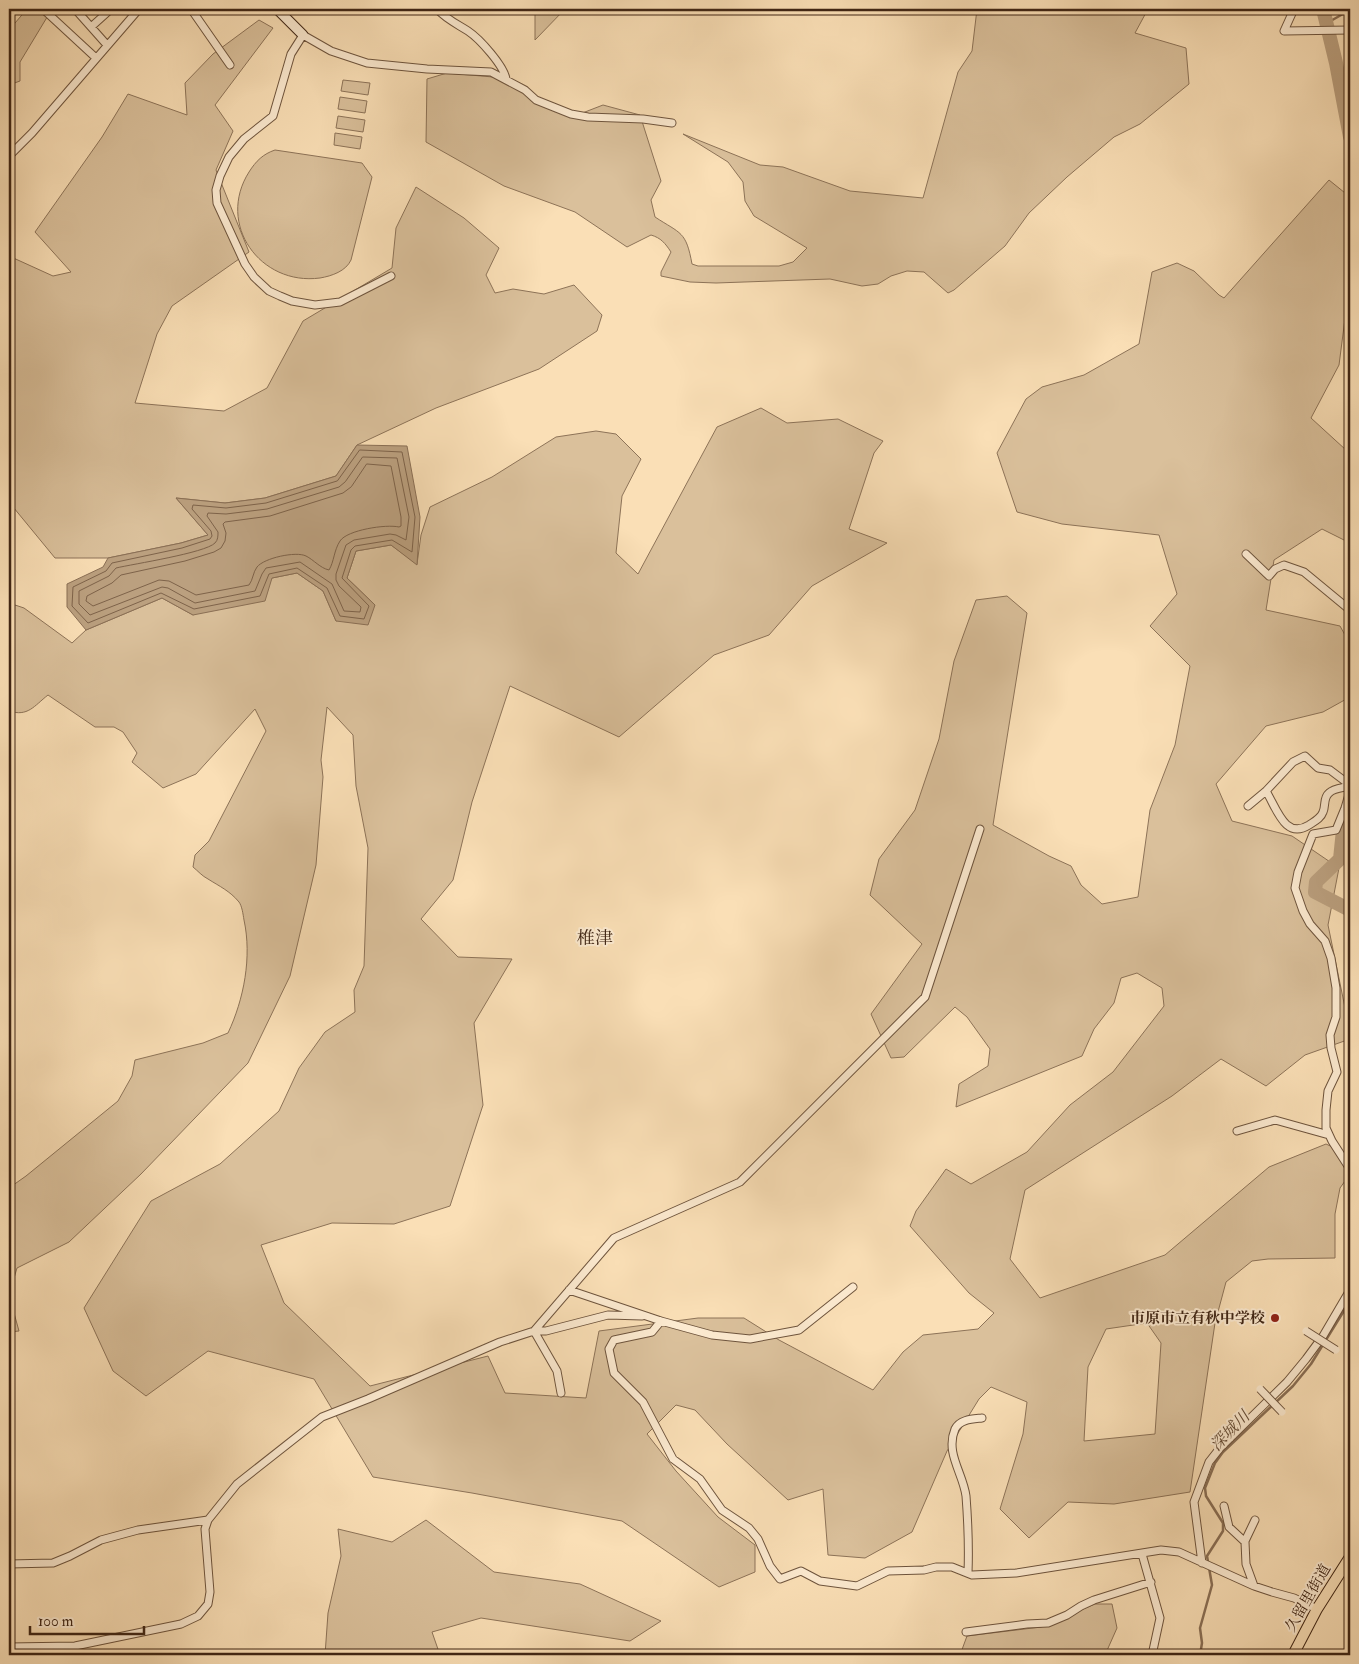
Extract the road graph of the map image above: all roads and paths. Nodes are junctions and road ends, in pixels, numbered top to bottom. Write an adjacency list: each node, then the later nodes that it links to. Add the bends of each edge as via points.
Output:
1 (43, 9): 13 (street)
2 (75, 9): 9 (street)
3 (112, 9): 9 (street)
4 (139, 9): 12 (street)
5 (191, 9): 14 (street)
6 (277, 9): 11 (street)
7 (437, 9): 15 (street, via 470,32 500,64)
8 (1294, 9): 10 (street, via 1284,30)
9 (91, 27): 12 (street)
10 (1350, 30)
11 (303, 35): 15 (street, via 331,51 367,62 491,72); 18 (street, via 291,54 272,116 244,139 229,157 216,190 217,203 245,264 254,277 280,296 315,305 340,302)
12 (107, 45): 13 (street)
13 (96, 58): 17 (street)
14 (230, 65)
15 (506, 80): 16 (street, via 536,100 571,114)
16 (672, 123)
17 (9, 156)
18 (391, 276)
19 (1246, 554): 20 (street, via 1269,576 1284,565 1304,572)
20 (1350, 610)
21 (1350, 786): 22 (street, via 1330,770 1318,768 1305,756 1292,762); 22 (street, via 1329,793 1318,819 1294,830 1287,826)
22 (1266, 791): 24 (street)
23 (1350, 791): 27 (street, via 1336,830 1313,834 1298,872 1296,888 1310,924 1325,941 1336,988 1336,1017 1330,1035 1337,1072 1328,1092 1326,1128)
24 (1248, 806)
25 (980, 829): 30 (street, via 925,997 740,1182 614,1238)
26 (1237, 1130): 27 (street, via 1275,1120)
27 (1329, 1135): 28 (street)
28 (1350, 1169)
29 (853, 1287): 35 (street, via 799,1330 750,1339 712,1334)
30 (569, 1290): 32 (street); 36 (street)
31 (1350, 1290): 49 (street, via 1306,1360 1209,1462 1194,1502)
32 (616, 1305): 33 (street); 34 (street)
33 (612, 1315): 34 (street); 36 (street)
34 (648, 1316): 35 (street)
35 (661, 1321): 51 (street, via 652,1332 614,1340 609,1349 614,1372 643,1402 674,1459 700,1479 722,1510 750,1528 780,1579 801,1570 820,1581 857,1586 888,1571 936,1567)
36 (534, 1331): 40 (street, via 557,1371); 44 (street, via 500,1342 322,1417 237,1484)
37 (1306, 1331): 38 (street, bridge)
38 (1336, 1350)
39 (1260, 1389): 41 (street, bridge)
40 (560, 1393)
41 (1282, 1412)
42 (982, 1418): 51 (street, via 961,1422 956,1427 952,1452 966,1495)
43 (1224, 1506): 46 (street, via 1228,1527)
44 (208, 1520): 50 (street, via 129,1532 101,1540 53,1562); 56 (street, via 205,1530 210,1592 208,1604 198,1616 181,1624 76,1646)
45 (1255, 1520): 46 (street)
46 (1245, 1541): 53 (street, via 1246,1564)
47 (1142, 1554): 49 (street, via 1161,1550 1179,1552); 51 (street, via 1016,1573); 52 (street)
48 (1350, 1557): 54 (main road, 久留里街道)
49 (1202, 1563): 53 (street)
50 (9, 1564)
51 (968, 1573)
52 (1151, 1582): 55 (street, via 1094,1600 1048,1623); 57 (street, via 1160,1618)
53 (1254, 1586): 54 (street)
54 (1317, 1609): 58 (main road, 久留里街道)
55 (966, 1632)
56 (9, 1647)
57 (1152, 1655)
58 (1293, 1655)

